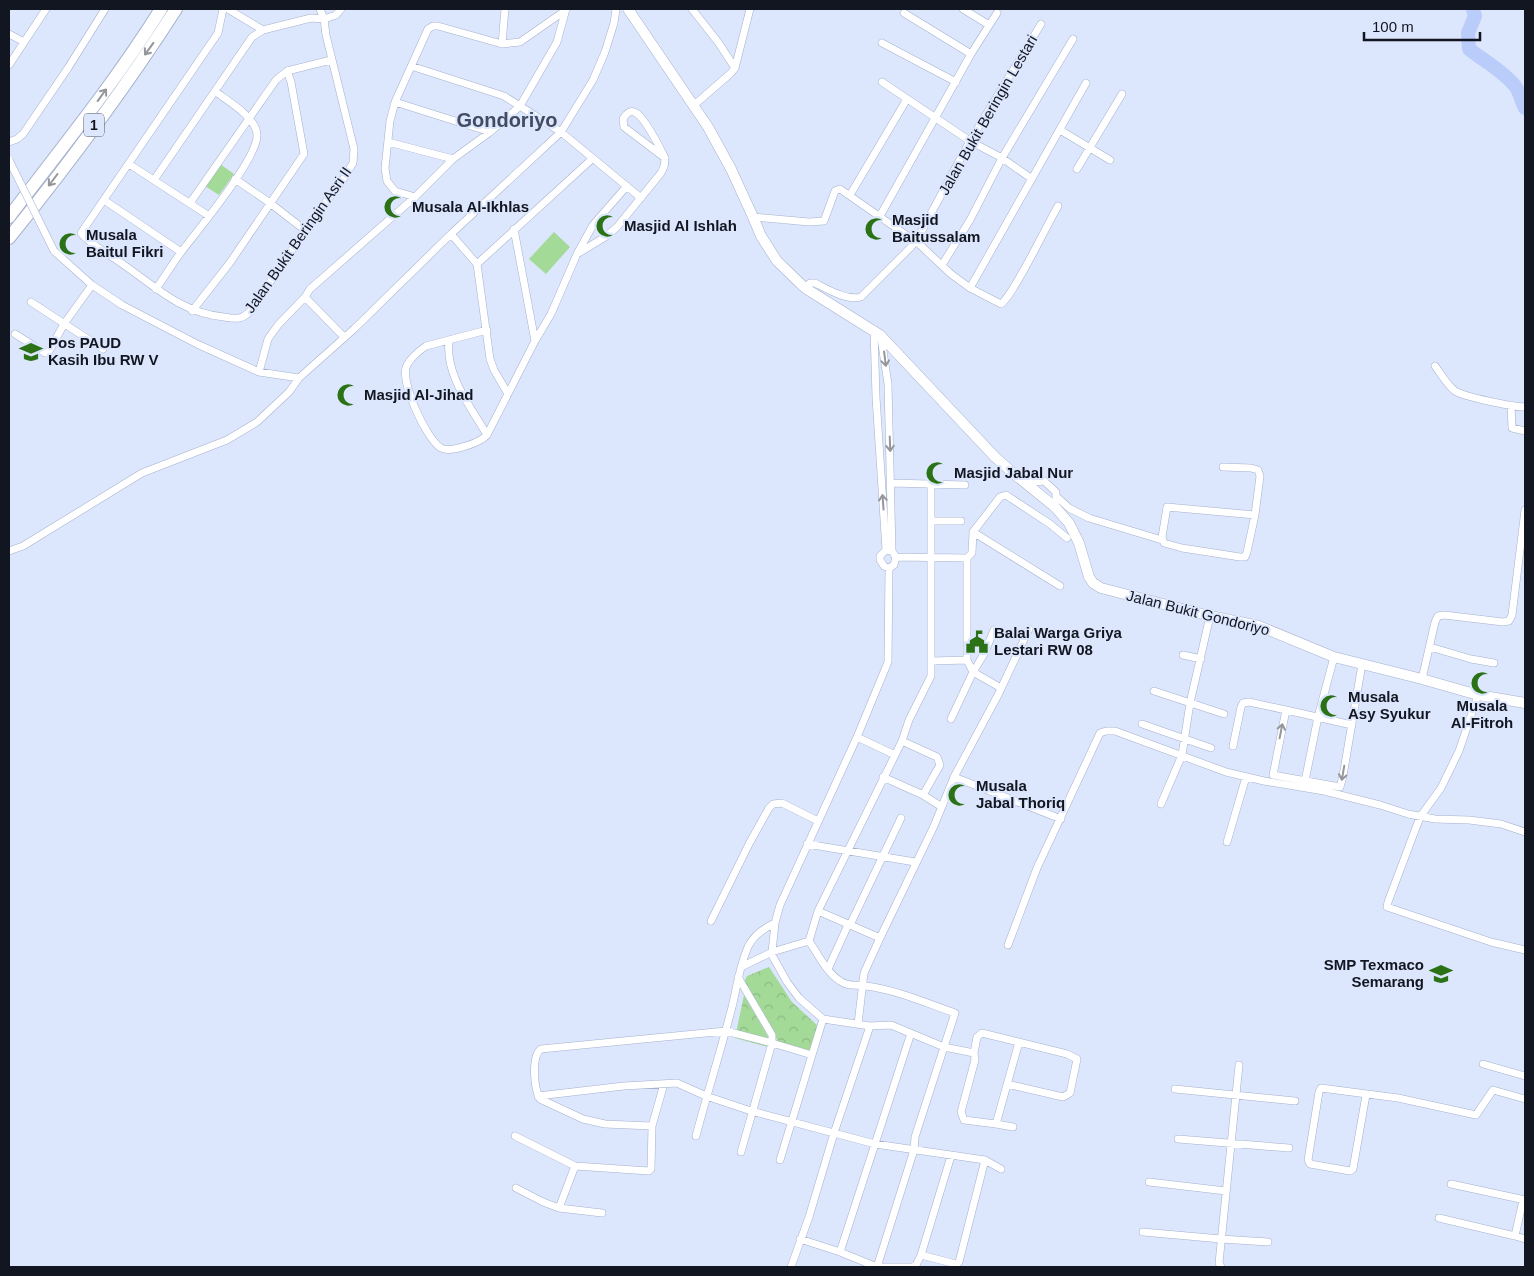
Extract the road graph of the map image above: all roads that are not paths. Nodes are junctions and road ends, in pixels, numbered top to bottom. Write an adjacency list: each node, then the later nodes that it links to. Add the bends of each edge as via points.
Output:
1 (46, 9): 25 (street)
2 (105, 9): 49 (street, via 23,134)
3 (162, 9): 73 (highway, 1, one-way to 3)
4 (176, 9): 78 (highway, 1, one-way to 78)
5 (223, 9): 58 (street, via 218,34)
6 (228, 9): 22 (street)
7 (320, 9): 19 (street, Jalan Bukit Beringin Asri II)
8 (340, 9): 19 (street, via 336,15)
9 (505, 9): 27 (street)
10 (566, 9): 27 (street, via 520,42); 41 (street, via 556,42)
11 (616, 9): 47 (street, via 605,52 593,80)
12 (628, 9): 42 (street, Jalan Bukit Gondoriyo)
13 (692, 9): 32 (street)
14 (742, 9): 16 (street)
15 (963, 9): 21 (street)
16 (749, 12): 32 (street)
17 (904, 13): 28 (street)
18 (997, 13): 21 (street)
19 (324, 19): 22 (street, via 311,18); 29 (street, Jalan Bukit Beringin Asri II)
20 (1041, 24): 48 (street, Jalan Bukit Beringin Lestari)
21 (989, 25): 28 (street)
22 (263, 30): 37 (street, via 252,37)
23 (9, 34): 25 (street)
24 (1073, 38): 53 (street)
25 (24, 42): 30 (street)
26 (882, 43): 35 (street)
27 (502, 44): 31 (street, via 433,26 428,29)
28 (971, 54): 35 (street)
29 (331, 60): 33 (street); 76 (street, Jalan Bukit Beringin Asri II, via 354,159)
30 (9, 65)
31 (411, 66): 40 (street); 41 (street, via 504,96)
32 (735, 68): 42 (street)
33 (287, 70): 43 (street, via 276,80); 69 (street, via 304,154)
34 (882, 82): 39 (street)
35 (956, 82): 44 (street)
36 (1086, 83): 45 (street)
37 (216, 92): 43 (street); 62 (street)
38 (1122, 94): 51 (street)
39 (907, 99): 44 (street); 64 (street)
40 (395, 102): 46 (street); 50 (street)
41 (520, 106): 46 (street); 47 (street)
42 (693, 106): 74 (street, Jalan Bukit Gondoriyo, via 727,161)
43 (250, 118): 60 (street, via 258,134 254,148); 68 (street)
44 (936, 118): 48 (street); 72 (street)
45 (1060, 130): 51 (street); 61 (street)
46 (490, 132): 54 (street)
47 (561, 132): 55 (street); 77 (street)
48 (970, 141): 53 (street); 79 (street, Jalan Bukit Beringin Lestari)
49 (9, 142)
50 (388, 142): 54 (street); 65 (street, via 387,181 395,191)
51 (1090, 148): 57 (street); 59 (street)
52 (665, 158): 52 (street, via 636,113 630,112 625,116 624,126); 66 (street, via 661,173)
53 (1002, 158): 61 (street); 83 (street)
54 (453, 159): 65 (street)
55 (592, 159): 63 (street); 75 (street)
56 (9, 160): 84 (street, bridge, via 54,251)
57 (1110, 160)
58 (129, 164): 62 (street); 67 (street)
59 (1077, 169)
60 (235, 179): 69 (street); 71 (street)
61 (1032, 179): 86 (street)
62 (154, 180): 68 (street)
63 (627, 186): 66 (street); 81 (street, via 597,219)
64 (850, 195): 72 (street); 74 (street, via 835,191 824,221)
65 (415, 197): 88 (street, via 310,289)
66 (641, 198): 81 (street, via 605,238)
67 (104, 200): 80 (street); 87 (street, via 81,231 82,235)
68 (190, 203): 71 (street)
69 (270, 203): 76 (street); 90 (street)
70 (1058, 206): 86 (street, via 1001,304)
71 (209, 216): 80 (street)
72 (880, 216): 79 (street)
73 (9, 217)
74 (753, 217): 85 (street, Jalan Bukit Gondoriyo, via 777,261)
75 (514, 229): 82 (street); 97 (street)
76 (306, 231): 90 (street, Jalan Bukit Beringin Asri II, via 244,317 236,319)
77 (451, 234): 82 (street); 95 (street)
78 (9, 238)
79 (915, 241): 83 (street); 85 (street, Jalan Bukit Beringin Lestari, via 862,297 846,296 815,283)
80 (181, 252): 87 (street)
81 (577, 254): 97 (street, via 551,314)
82 (477, 264): 92 (street)
83 (942, 265): 86 (street)
84 (92, 285): 91 (street); 100 (street, via 122,305 196,344)
85 (805, 288): 93 (street, Jalan Bukit Gondoriyo)
86 (970, 288)
87 (156, 289): 90 (street)
88 (305, 297): 95 (street); 100 (street, via 268,339)
89 (31, 302): 91 (street)
90 (192, 311)
91 (64, 324): 94 (street, via 46,353); 98 (street)
92 (487, 330): 96 (street); 102 (street, via 490,359)
93 (877, 333): 108 (street, one-way to 108, via 888,384); 111 (street, Jalan Bukit Gondoriyo, via 1013,473); 120 (street, one-way to 93, via 876,398)
94 (15, 334)
95 (344, 337): 101 (street)
96 (448, 341): 106 (street, via 447,353 452,371); 106 (street, via 426,346 406,366 409,393 420,420 440,448 446,450 478,442)
97 (535, 341): 102 (street)
98 (103, 349)
99 (1435, 366): 103 (street, via 1458,392)
100 (259, 372): 101 (street)
101 (299, 378): 119 (street, via 257,422 226,440 142,473 23,546)
102 (508, 394): 106 (street)
103 (1511, 405): 104 (street); 105 (street, via 1512,428)
104 (1525, 407)
105 (1525, 431)
106 (487, 435)
107 (1223, 467): 113 (street, via 1258,470)
108 (892, 483): 109 (street); 120 (street)
109 (931, 485): 110 (street); 114 (street)
110 (965, 485)
111 (1056, 502): 118 (street, via 1089,518); 126 (street, Jalan Bukit Gondoriyo, via 1075,533 1093,583 1118,593)
112 (1525, 510): 123 (street)
113 (1255, 515): 118 (street, via 1167,508); 118 (street, via 1245,557 1182,548)
114 (931, 521): 115 (street); 121 (street)
115 (961, 521)
116 (973, 532): 117 (street, via 1000,497 1006,495); 122 (street, via 972,553); 125 (street)
117 (1067, 538)
118 (1162, 540)
119 (9, 551)
120 (891, 553): 121 (street); 124 (street, via 894,565); 124 (street, via 882,553 880,560)
121 (932, 558): 122 (street); 134 (street)
122 (967, 558): 133 (street)
123 (1522, 566): 129 (street, via 1509,622 1438,616)
124 (889, 568): 150 (street, via 888,662)
125 (1060, 586)
126 (1210, 616): 131 (street, Jalan Bukit Gondoriyo, via 1259,626); 132 (street)
127 (1029, 629): 139 (street)
128 (994, 630): 137 (street)
129 (1430, 647): 135 (street); 138 (street)
130 (1183, 655): 132 (street)
131 (1334, 657): 136 (street, Jalan Bukit Gondoriyo); 146 (street)
132 (1201, 659): 143 (street)
133 (967, 660): 134 (street); 137 (street)
134 (932, 661): 152 (street, via 932,676)
135 (1494, 663)
136 (1362, 664): 138 (street, Jalan Bukit Gondoriyo); 149 (street)
137 (973, 672): 139 (street); 147 (street)
138 (1422, 679): 141 (street, Jalan Bukit Gondoriyo)
139 (1000, 688): 158 (street)
140 (1154, 691): 143 (street)
141 (1478, 695): 142 (street, Jalan Bukit Gondoriyo); 164 (street, via 1459,751 1441,788)
142 (1525, 702)
143 (1190, 703): 145 (street); 151 (street)
144 (1286, 710): 146 (street); 153 (street, via 1243,703); 160 (street, one-way to 144, via 1273,775)
145 (1224, 714)
146 (1318, 717): 149 (street); 160 (street)
147 (951, 719)
148 (1142, 724): 151 (street)
149 (1352, 724): 160 (street, one-way to 160, via 1340,787)
150 (857, 737): 155 (street); 167 (street)
151 (1183, 738): 154 (street); 156 (street)
152 (902, 741): 155 (street); 161 (street, via 938,757 940,765)
153 (1233, 746)
154 (1211, 748)
155 (895, 755): 157 (street)
156 (1182, 755): 159 (street); 162 (street); 166 (street, via 1115,731 1100,734)
157 (883, 777): 161 (street); 171 (street)
158 (954, 777): 163 (street); 166 (street)
159 (1246, 777): 164 (street, via 1324,791); 169 (street)
160 (1305, 781)
161 (922, 795): 163 (street)
162 (1161, 804)
163 (942, 807): 173 (street)
164 (1420, 817): 168 (street, via 1501,824); 181 (street, via 1387,907)
165 (901, 818): 172 (street)
166 (1061, 819): 180 (street, via 1037,868)
167 (818, 821): 170 (street); 175 (street, via 782,803 773,804 748,844)
168 (1525, 832)
169 (1227, 842)
170 (807, 844): 171 (street); 176 (street)
171 (848, 850): 172 (street); 174 (street)
172 (882, 858): 173 (street); 177 (street)
173 (915, 862): 178 (street)
174 (818, 912): 177 (street); 179 (street)
175 (711, 921)
176 (775, 923): 182 (street); 183 (street, via 756,935)
177 (849, 925): 178 (street); 184 (street)
178 (880, 938): 186 (street)
179 (810, 940): 182 (street); 184 (street)
180 (1008, 945)
181 (1525, 950)
182 (772, 952): 183 (street); 187 (street, via 787,982)
183 (741, 967): 185 (street)
184 (828, 969): 186 (street, via 848,986)
185 (738, 977): 190 (street); 193 (street, via 772,1035)
186 (862, 985): 188 (street); 194 (street, via 886,989 955,1013)
187 (823, 1019): 188 (street); 196 (street)
188 (858, 1024): 189 (street)
189 (870, 1026): 191 (street, via 891,1025); 214 (street)
190 (726, 1031): 193 (street); 204 (street, via 541,1049 535,1062); 205 (street)
191 (911, 1033): 194 (street); 219 (street)
192 (1019, 1042): 195 (street, via 982,1033 977,1037); 201 (street); 201 (street, via 1077,1059 1070,1093 1063,1097)
193 (772, 1043): 196 (street); 209 (street)
194 (944, 1047): 195 (street); 221 (street, via 915,1137)
195 (974, 1053): 211 (street, via 962,1118)
196 (812, 1055): 210 (street)
197 (1483, 1064): 199 (street)
198 (1239, 1065): 206 (street)
199 (1525, 1076)
200 (664, 1084): 204 (street); 205 (street, via 677,1083); 212 (street)
201 (1007, 1084): 211 (street)
202 (1175, 1090): 206 (street)
203 (1366, 1095): 203 (street, via 1320,1090 1308,1160 1310,1164 1353,1169); 207 (street, via 1398,1098 1476,1115 1493,1090)
204 (538, 1096): 212 (street, via 583,1119 605,1124)
205 (706, 1096): 209 (street); 216 (street)
206 (1236, 1096): 208 (street); 218 (street)
207 (1525, 1099)
208 (1295, 1101)
209 (752, 1111): 210 (street); 222 (street)
210 (792, 1123): 214 (street); 224 (street)
211 (996, 1124): 213 (street)
212 (652, 1126): 226 (street, via 649,1171)
213 (1013, 1127)
214 (834, 1134): 219 (street); 238 (street)
215 (515, 1136): 226 (street)
216 (696, 1136)
217 (1178, 1138): 218 (street)
218 (1231, 1143): 220 (street); 231 (street)
219 (875, 1144): 221 (street); 242 (street)
220 (1289, 1148)
221 (914, 1150): 223 (street); 245 (street)
222 (741, 1152)
223 (951, 1156): 225 (street); 243 (street)
224 (780, 1160)
225 (985, 1160): 227 (street); 243 (street, via 959,1262 956,1264)
226 (575, 1166): 233 (street)
227 (1000, 1169)
228 (1149, 1182): 231 (street)
229 (1451, 1184): 232 (street)
230 (516, 1188): 233 (street)
231 (1226, 1191): 239 (street)
232 (1524, 1200): 237 (street)
233 (559, 1208): 234 (street)
234 (602, 1213)
235 (1439, 1218): 237 (street)
236 (1143, 1232): 239 (street)
237 (1515, 1236): 240 (street)
238 (800, 1239): 242 (street); 244 (street)
239 (1221, 1239): 241 (street); 246 (street, via 1218,1263)
240 (1525, 1239)
241 (1268, 1242)
242 (840, 1252): 245 (street)
243 (921, 1255): 245 (street, via 913,1267)
244 (791, 1267)
245 (878, 1267)
246 (1221, 1267)

